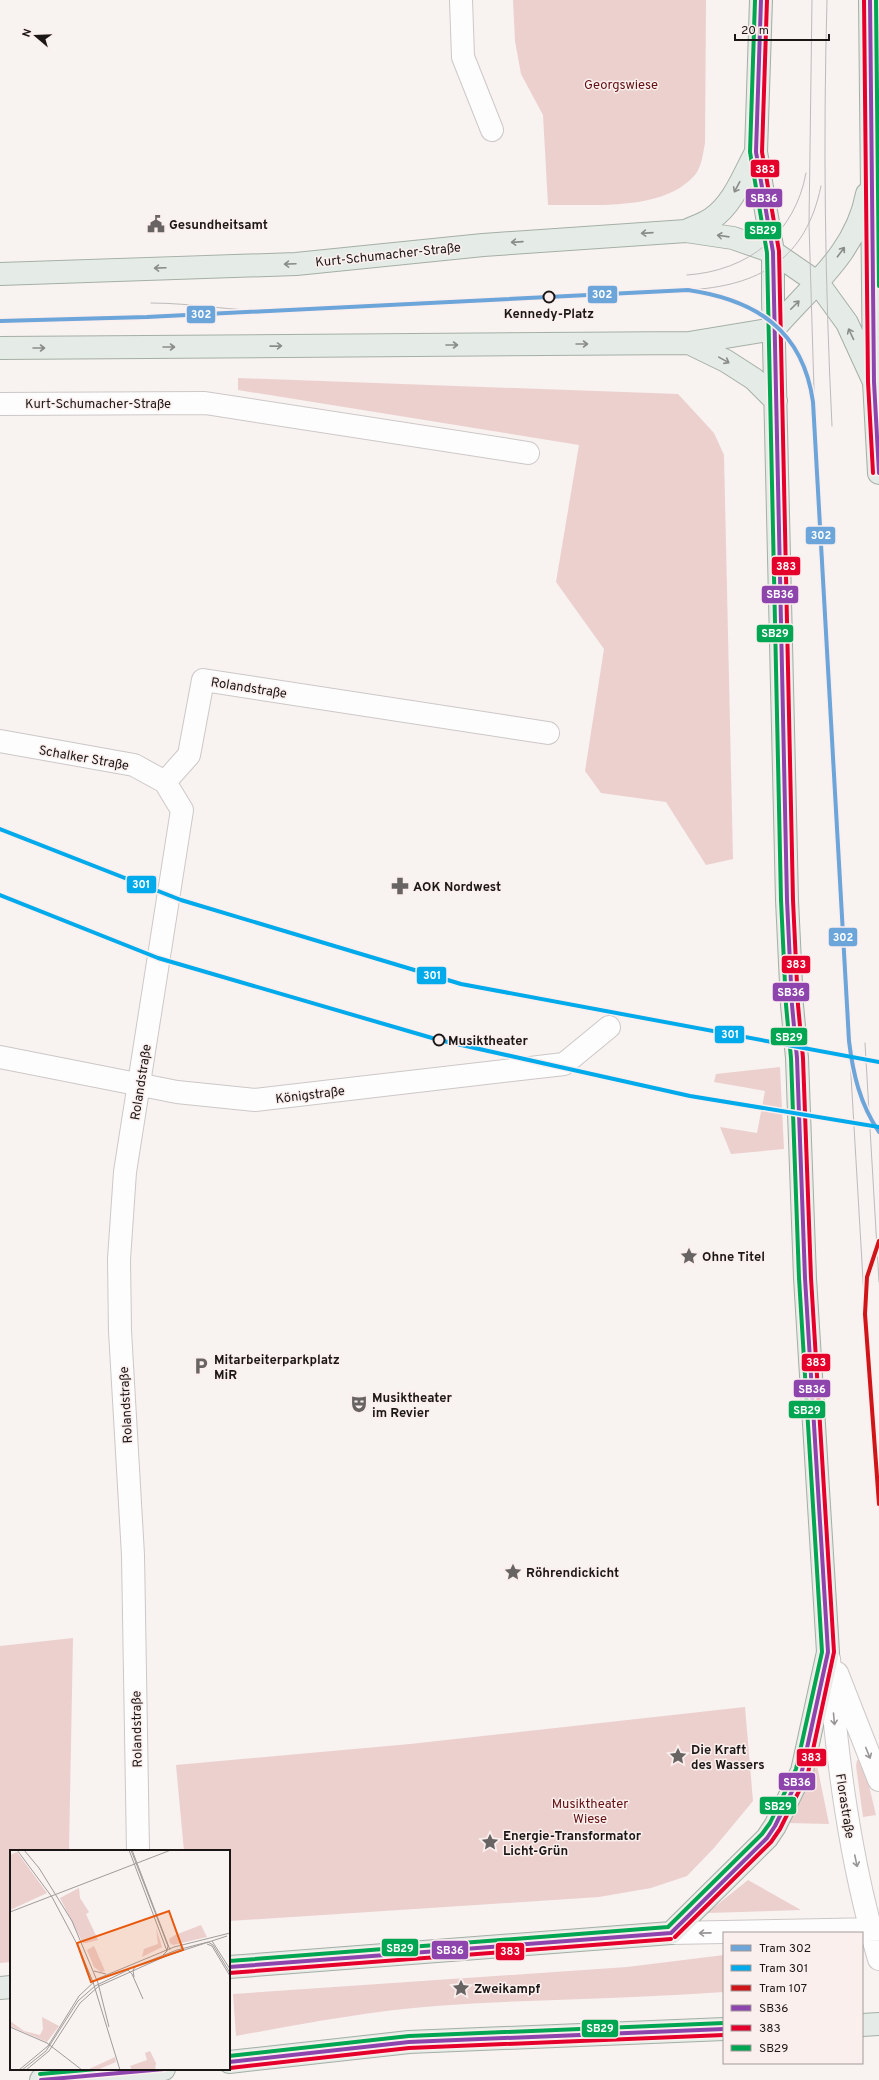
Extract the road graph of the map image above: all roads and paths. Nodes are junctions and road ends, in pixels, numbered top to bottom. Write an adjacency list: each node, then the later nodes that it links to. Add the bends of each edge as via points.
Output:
1 (461, 0): 4 (street, via 464,57)
2 (761, 0): 5 (main road, Florastraße)
3 (870, 0): 6 (main road)
4 (492, 130)
5 (756, 152): 7 (main road, Florastraße, one-way to 7, via 725,206 712,219); 8 (main road, Florastraße)
6 (873, 159): 10 (main road, one-way to 6, via 851,239 864,206); 14 (main road)
7 (686, 231): 8 (main road, Kurt-Schumacher-Straße, one-way to 7, via 733,238); 9 (main road, Kurt-Schumacher-Straße, one-way to 9, via 483,245 296,264)
8 (773, 252): 10 (main road, Kurt-Schumacher-Straße); 11 (main road, Florastraße)
9 (0, 274)
10 (818, 283): 11 (main road, one-way to 10); 14 (main road, Kurt-Schumacher-Straße, one-way to 10, via 847,323)
11 (774, 329): 12 (main road); 15 (main road, Florastraße)
12 (689, 343): 13 (main road, one-way to 12); 15 (main road, one-way to 15, via 726,361 754,379)
13 (0, 348)
14 (874, 382): 18 (main road)
15 (776, 401): 25 (main road, Florastraße, via 790,960 797,1058 805,1278)
16 (0, 404): 17 (street, Kurt-Schumacher-Straße, via 205,403)
17 (528, 453)
18 (879, 473)
19 (548, 733): 21 (street, Rolandstraße, via 203,680 189,755)
20 (0, 741): 21 (street, Schalker Straße, via 134,765)
21 (165, 782): 24 (street, Rolandstraße, via 182,810)
22 (609, 1027): 24 (street, Königstraße, via 564,1064 556,1065 255,1100 177,1092)
23 (0, 1057): 24 (street, Königstraße)
24 (140, 1083): 27 (street, Rolandstraße, via 125,1172 119,1259 120,1331 133,1555)
25 (828, 1652): 26 (street, one-way to 26); 28 (street, Florastraße, one-way to 28, via 835,1736 852,1847); 31 (main road, Florastraße, via 802,1771 775,1826 767,1838)
26 (879, 1780)
27 (138, 1850)
28 (875, 1930): 30 (street, one-way to 30); 32 (street, Florastraße)
29 (723, 1932): 31 (street, one-way to 31)
30 (739, 1932)
31 (671, 1933): 33 (main road)
32 (879, 1959)
33 (230, 1967)
34 (10, 1987): 35 (main road)
35 (0, 1988)
36 (879, 2024): 37 (main road)
37 (863, 2025)
38 (723, 2029): 39 (main road, via 409,2042)
39 (230, 2062)
40 (158, 2070): 41 (main road)
41 (136, 2074): 42 (main road)
42 (41, 2080)

